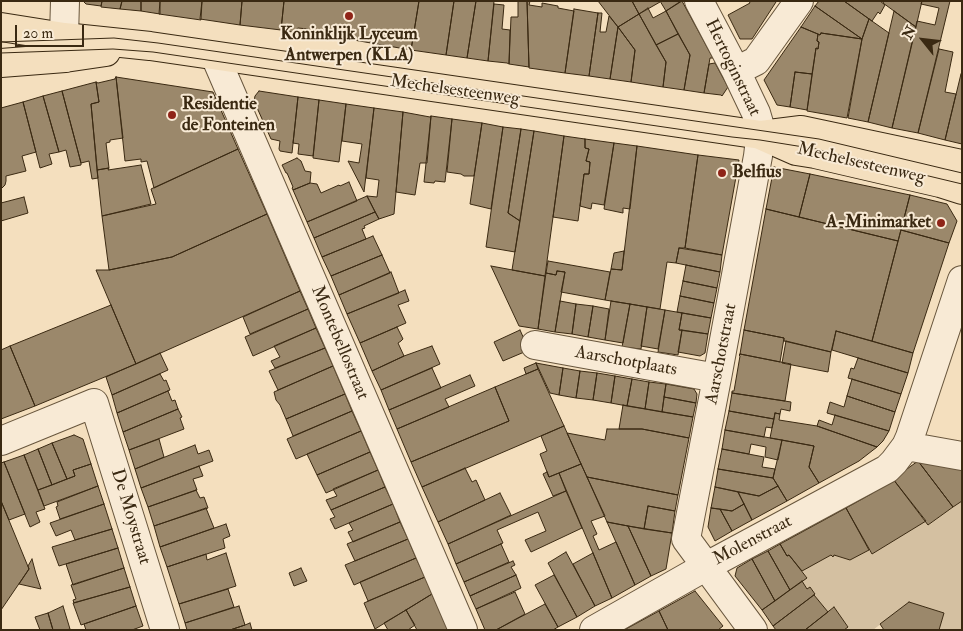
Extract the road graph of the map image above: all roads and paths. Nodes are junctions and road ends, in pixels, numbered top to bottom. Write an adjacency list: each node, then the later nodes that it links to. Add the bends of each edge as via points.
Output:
1 (65, 1): 5 (street)
2 (699, 1): 8 (street, Hertoginstraat)
3 (799, 1): 8 (street, via 756,61)
4 (1, 27): 5 (main road, Mechelsesteenweg)
5 (65, 47): 6 (main road, Mechelsesteenweg, via 150,46); 7 (main road, Mechelsesteenweg)
6 (215, 56): 9 (main road, Mechelsesteenweg); 20 (street, Montebellostraat)
7 (1, 63)
8 (736, 71): 9 (street, Hertoginstraat, via 756,113)
9 (761, 135): 10 (main road, Mechelsesteenweg, via 801,130); 11 (main road, Mechelsesteenweg, via 796,151); 14 (street, Aarschotstraat)
10 (962, 164)
11 (962, 190)
12 (962, 280): 16 (street, Molenstraat)
13 (535, 345): 14 (street, Aarschotplaats)
14 (717, 378): 18 (street, Aarschotstraat, via 686,539)
15 (1, 441): 19 (street, De Moystraat, via 94,404)
16 (906, 446): 17 (street); 18 (street, Molenstraat, via 887,469)
17 (962, 456)
18 (705, 566): 21 (street, Molenstraat); 22 (street, Aarschotstraat)
19 (165, 630)
20 (463, 630)
21 (594, 630)
22 (754, 630)

